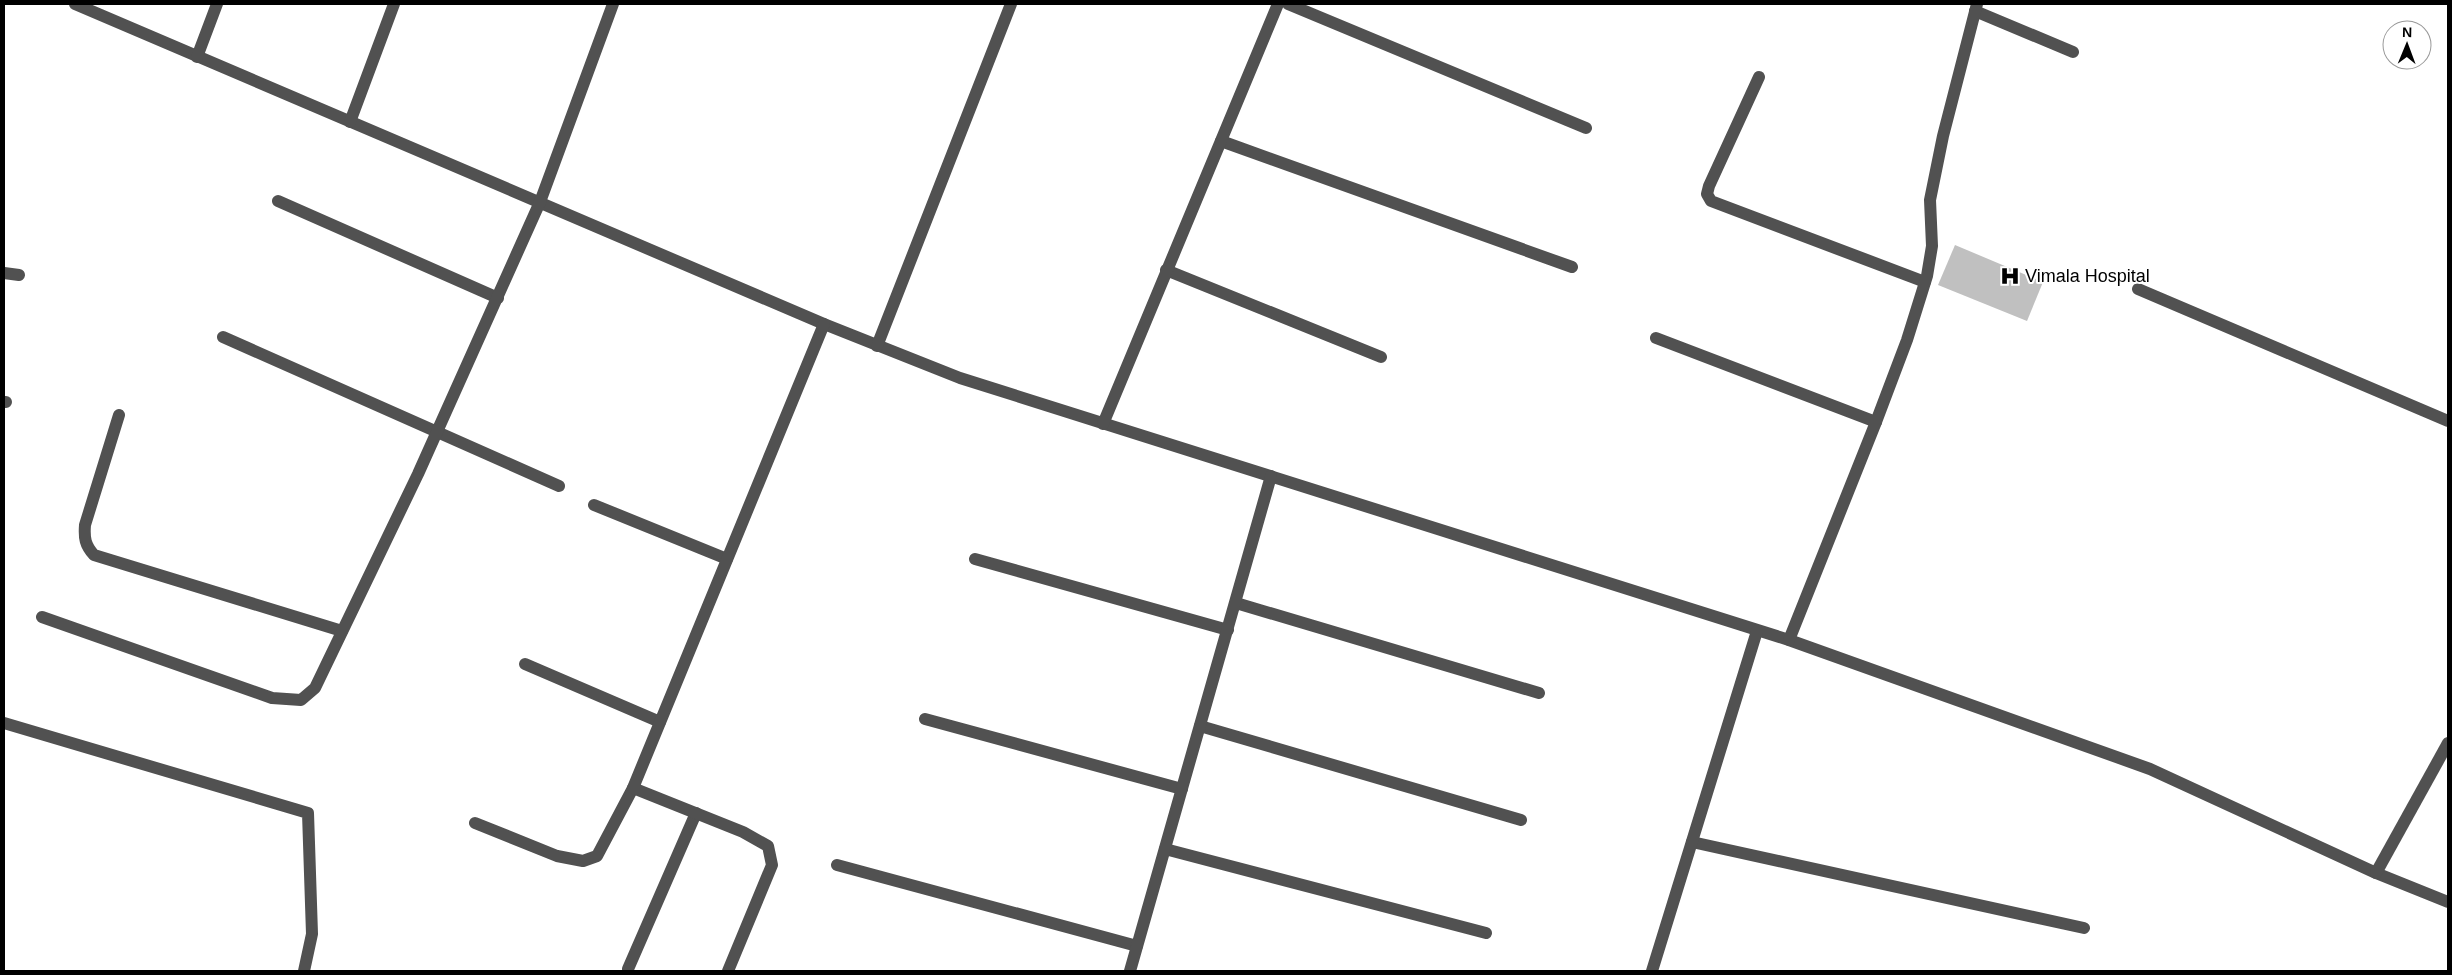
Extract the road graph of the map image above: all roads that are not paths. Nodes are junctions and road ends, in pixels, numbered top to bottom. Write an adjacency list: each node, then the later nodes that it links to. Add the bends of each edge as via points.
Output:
1 (75, 4): 10 (street)
2 (217, 4): 10 (street)
3 (394, 4): 12 (street)
4 (613, 4): 16 (street)
5 (1011, 4): 27 (street)
6 (1278, 4): 14 (street)
7 (1288, 4): 13 (street)
8 (1976, 7): 9 (street); 21 (street, via 1930,200 1932,246)
9 (2073, 52)
10 (197, 57): 12 (street)
11 (1759, 77): 21 (street, via 1709,186 1707,194 1711,201)
12 (350, 122): 16 (street)
13 (1586, 128)
14 (1221, 141): 17 (street); 18 (street)
15 (278, 201): 23 (street)
16 (540, 202): 23 (street); 24 (street)
17 (1572, 267)
18 (1166, 270): 28 (street); 32 (street)
19 (4, 273): 20 (street)
20 (19, 275)
21 (1925, 282): 31 (street)
22 (2138, 289): 30 (street)
23 (498, 298): 33 (street)
24 (824, 324): 27 (street); 37 (street)
25 (223, 337): 33 (street)
26 (1656, 338): 31 (street)
27 (877, 346): 32 (street, via 960,378)
28 (1381, 357)
29 (118, 415): 42 (street, via 85,525 84,537 94,555)
30 (2448, 421)
31 (1876, 422): 44 (street)
32 (1103, 424): 34 (street)
33 (437, 432): 35 (street); 42 (street)
34 (1271, 476): 39 (street); 43 (street)
35 (559, 486)
36 (594, 505): 37 (street)
37 (727, 559): 48 (street)
38 (975, 559): 41 (street)
39 (1236, 603): 41 (street); 46 (street)
40 (42, 618): 42 (street, via 235,687 288,700 301,700 315,688)
41 (1228, 630): 50 (street)
42 (342, 631)
43 (1757, 631): 44 (street); 57 (street)
44 (1789, 640): 60 (street, via 2150,769)
45 (525, 664): 48 (street)
46 (1539, 693)
47 (925, 719): 53 (street)
48 (660, 722): 52 (street)
49 (4, 723): 66 (street, via 308,813 312,934)
50 (1200, 726): 53 (street); 55 (street)
51 (2448, 743): 60 (street)
52 (633, 788): 54 (street); 56 (street, via 597,856 583,862 557,856)
53 (1182, 789): 58 (street)
54 (696, 813): 65 (street); 67 (street, via 768,846 772,865)
55 (1521, 820)
56 (475, 823)
57 (1692, 842): 62 (street); 69 (street)
58 (1165, 849): 63 (street); 64 (street)
59 (836, 864): 64 (street)
60 (2376, 872): 61 (street)
61 (2448, 902)
62 (2084, 928)
63 (1486, 933)
64 (1137, 946): 68 (street)
65 (628, 969)
66 (304, 971)
67 (728, 971)
68 (1130, 971)
69 (1652, 971)

